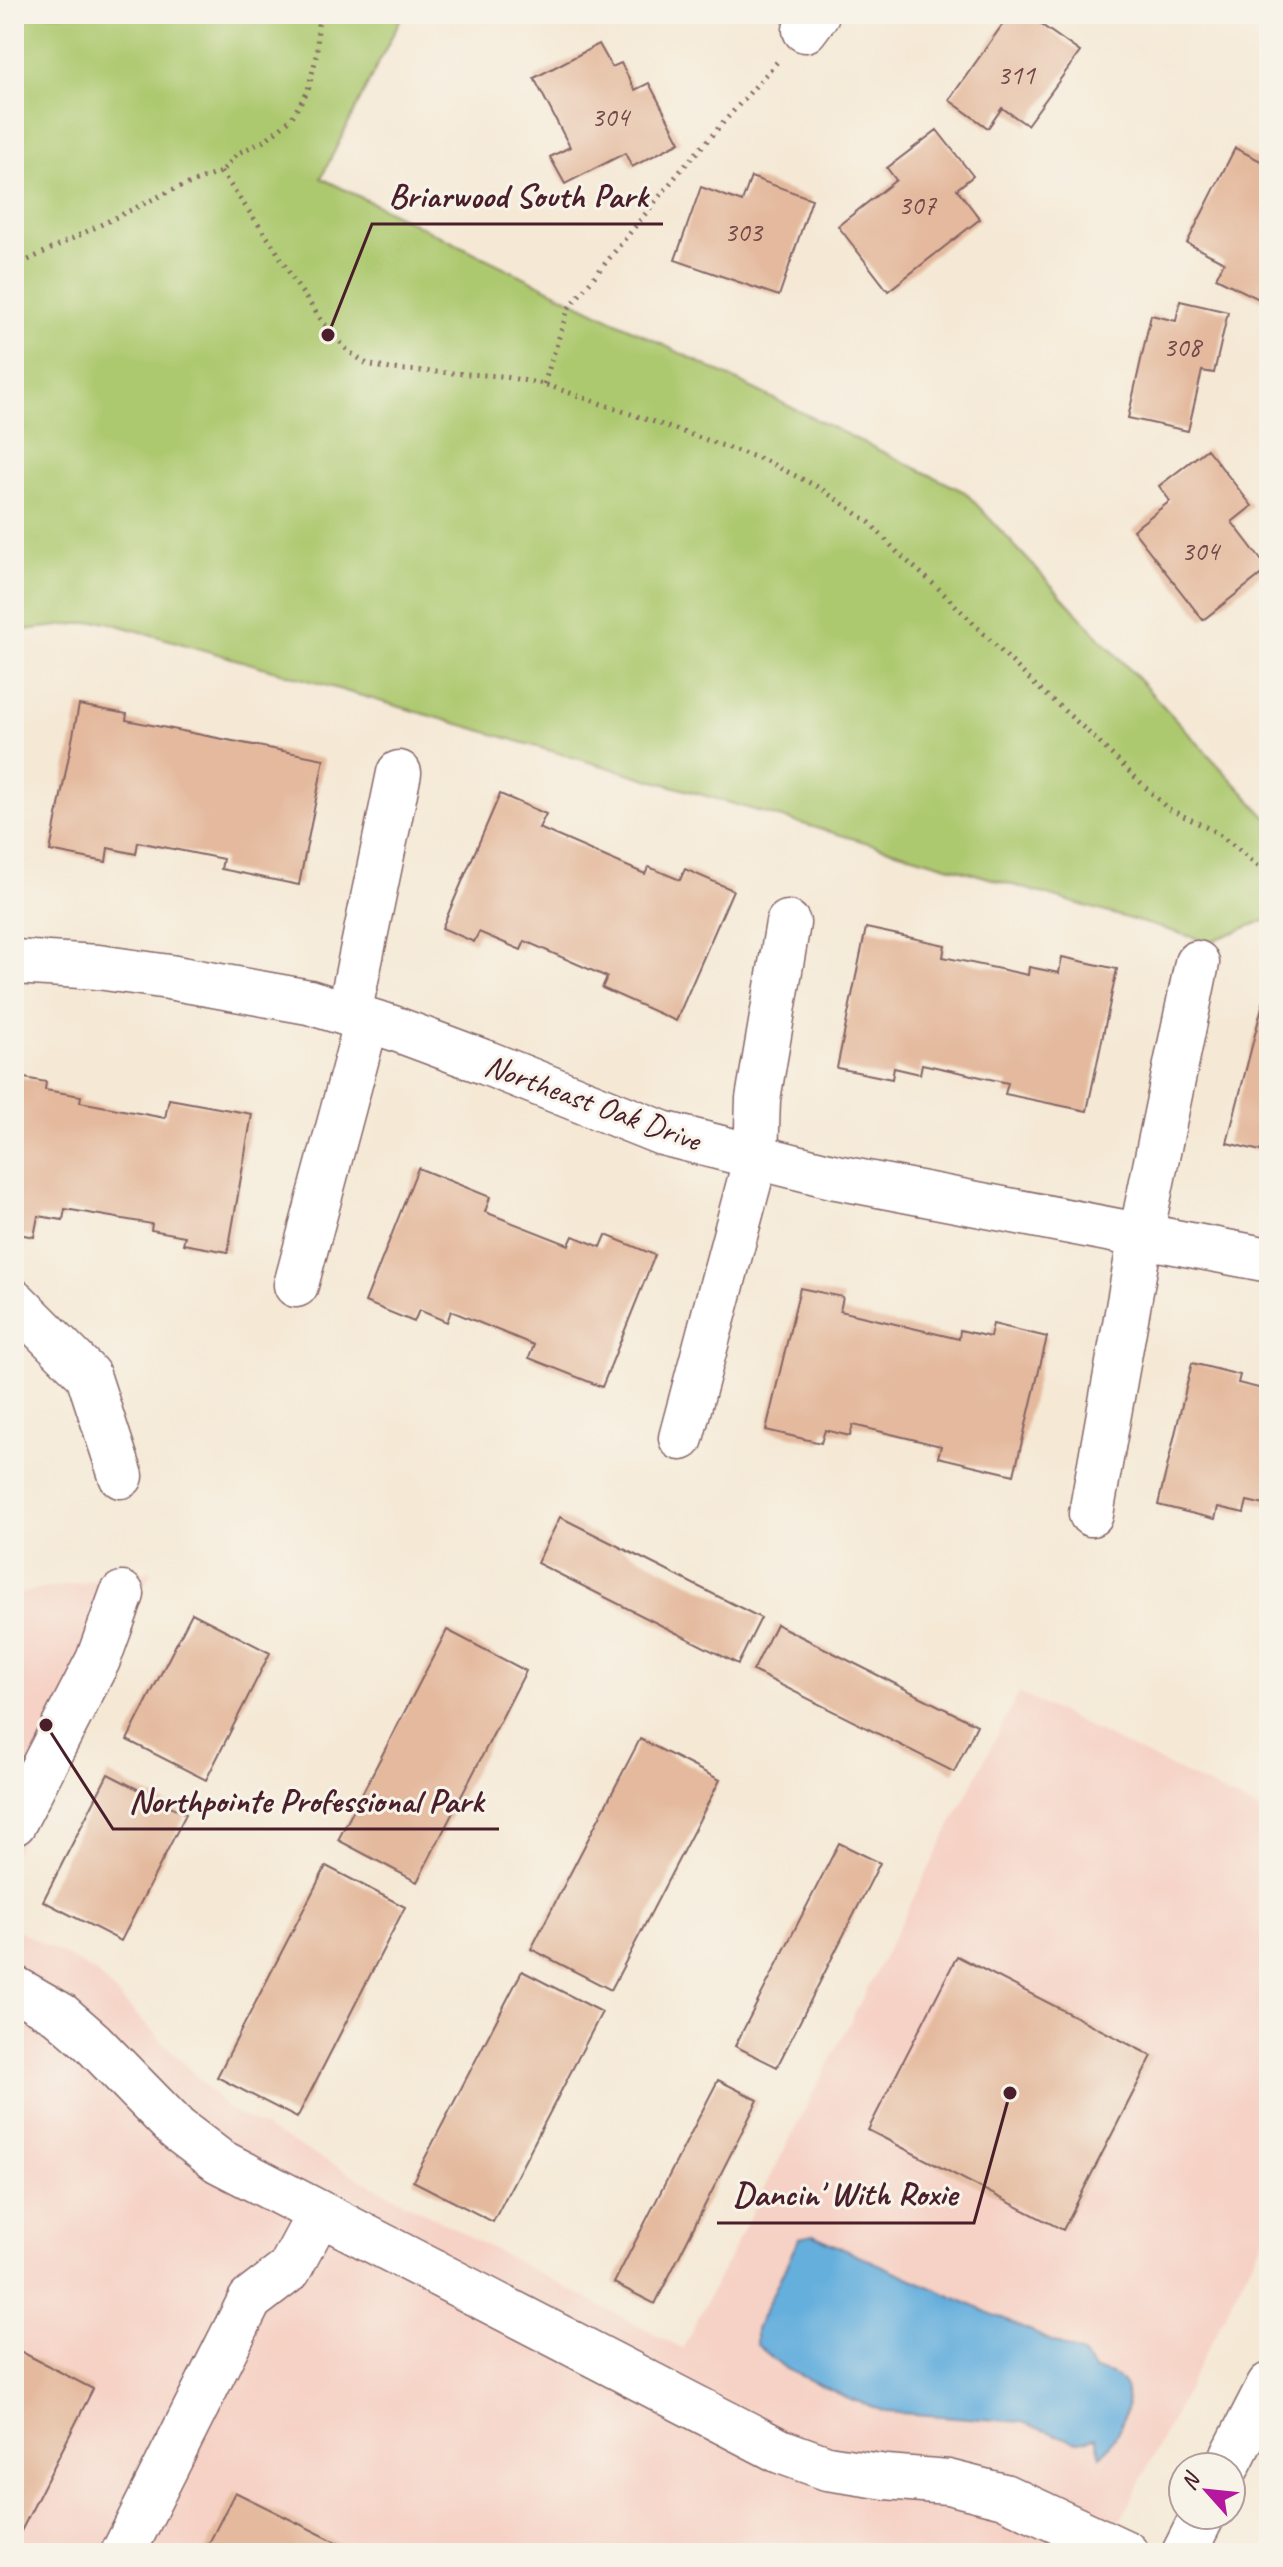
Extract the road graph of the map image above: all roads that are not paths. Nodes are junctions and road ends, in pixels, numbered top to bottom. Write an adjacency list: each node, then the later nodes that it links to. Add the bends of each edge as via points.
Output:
1 (399, 773): 5 (street)
2 (788, 923): 6 (street, via 758,1099)
3 (14, 962): 5 (street, Northeast Oak Drive, via 169,977 309,1002)
4 (1197, 963): 7 (street)
5 (358, 1017): 6 (street, Northeast Oak Drive, via 662,1133); 9 (street)
6 (756, 1157): 7 (street, Northeast Oak Drive); 11 (street)
7 (1141, 1235): 8 (street, Northeast Oak Drive); 13 (street)
8 (1269, 1260)
9 (296, 1285)
10 (14, 1301): 12 (street, via 88,1375)
11 (681, 1438)
12 (121, 1476)
13 (1091, 1514)
14 (122, 1594): 15 (street, via 98,1660)
15 (14, 1823)
16 (14, 1988): 17 (street, via 61,2015 177,2129 219,2161)
17 (319, 2214): 21 (street, via 289,2270 250,2300); 22 (street, via 780,2451 827,2468 948,2482 1004,2496)
18 (1269, 2385): 19 (street)
19 (1235, 2451)
20 (1195, 2531): 23 (street)
21 (123, 2553)
22 (1126, 2553)
23 (1184, 2553)

